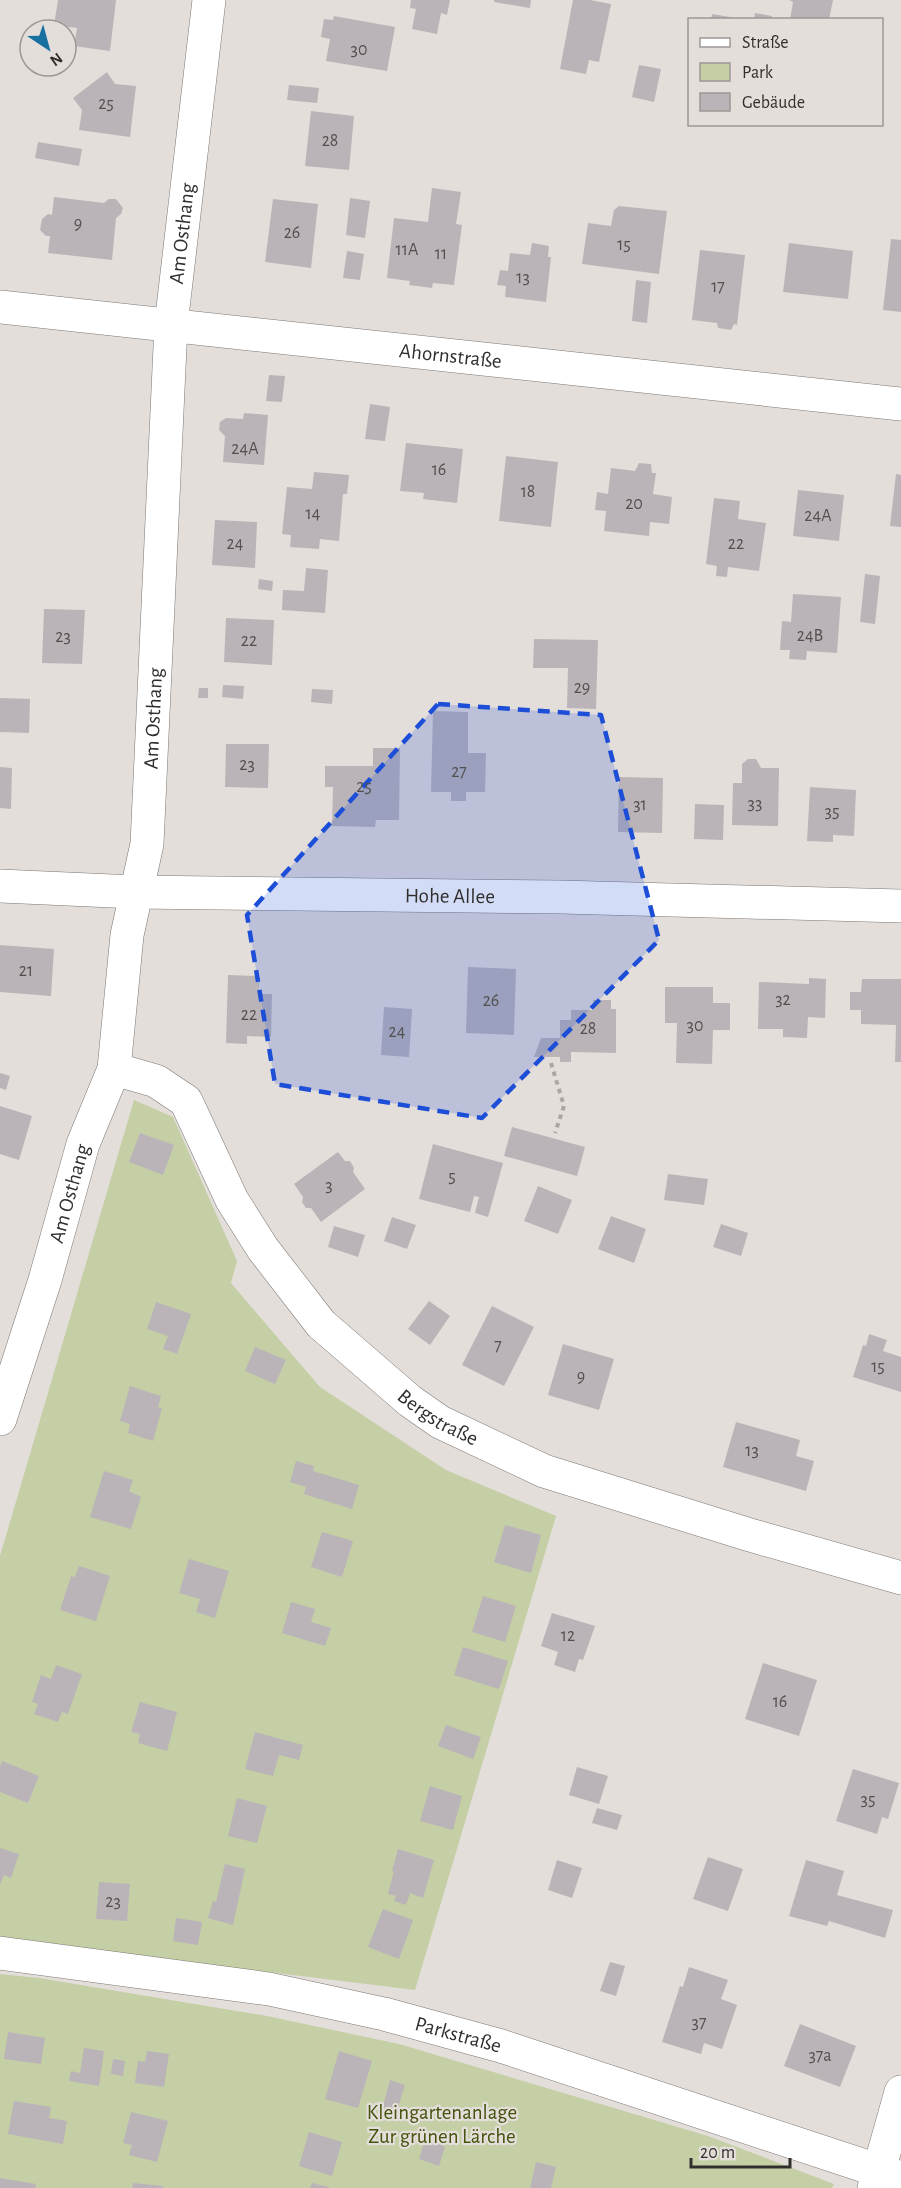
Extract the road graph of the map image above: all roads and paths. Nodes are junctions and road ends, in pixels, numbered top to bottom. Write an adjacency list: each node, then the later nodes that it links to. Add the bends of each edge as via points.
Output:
1 (208, 0): 3 (street, Am Osthang)
2 (0, 307): 3 (street, Ahornstraße)
3 (171, 325): 4 (street, Ahornstraße); 6 (street, Am Osthang, via 147,844)
4 (901, 404)
5 (0, 886): 6 (street, Hohe Allee)
6 (135, 892): 7 (street, Hohe Allee); 9 (street, Am Osthang)
7 (901, 906)
8 (551, 1063): 10 (path, via 564,1106)
9 (114, 1069): 11 (street, Am Osthang, via 83,1144); 12 (street, Bergstraße, via 156,1081 186,1101 232,1200 263,1249 321,1324 440,1422 544,1471)
10 (555, 1133)
11 (0, 1419)
12 (901, 1578)
13 (0, 1953): 15 (street, Parkstraße, via 269,1989 384,2014 501,2046)
14 (901, 2092): 15 (street)
15 (885, 2178)

